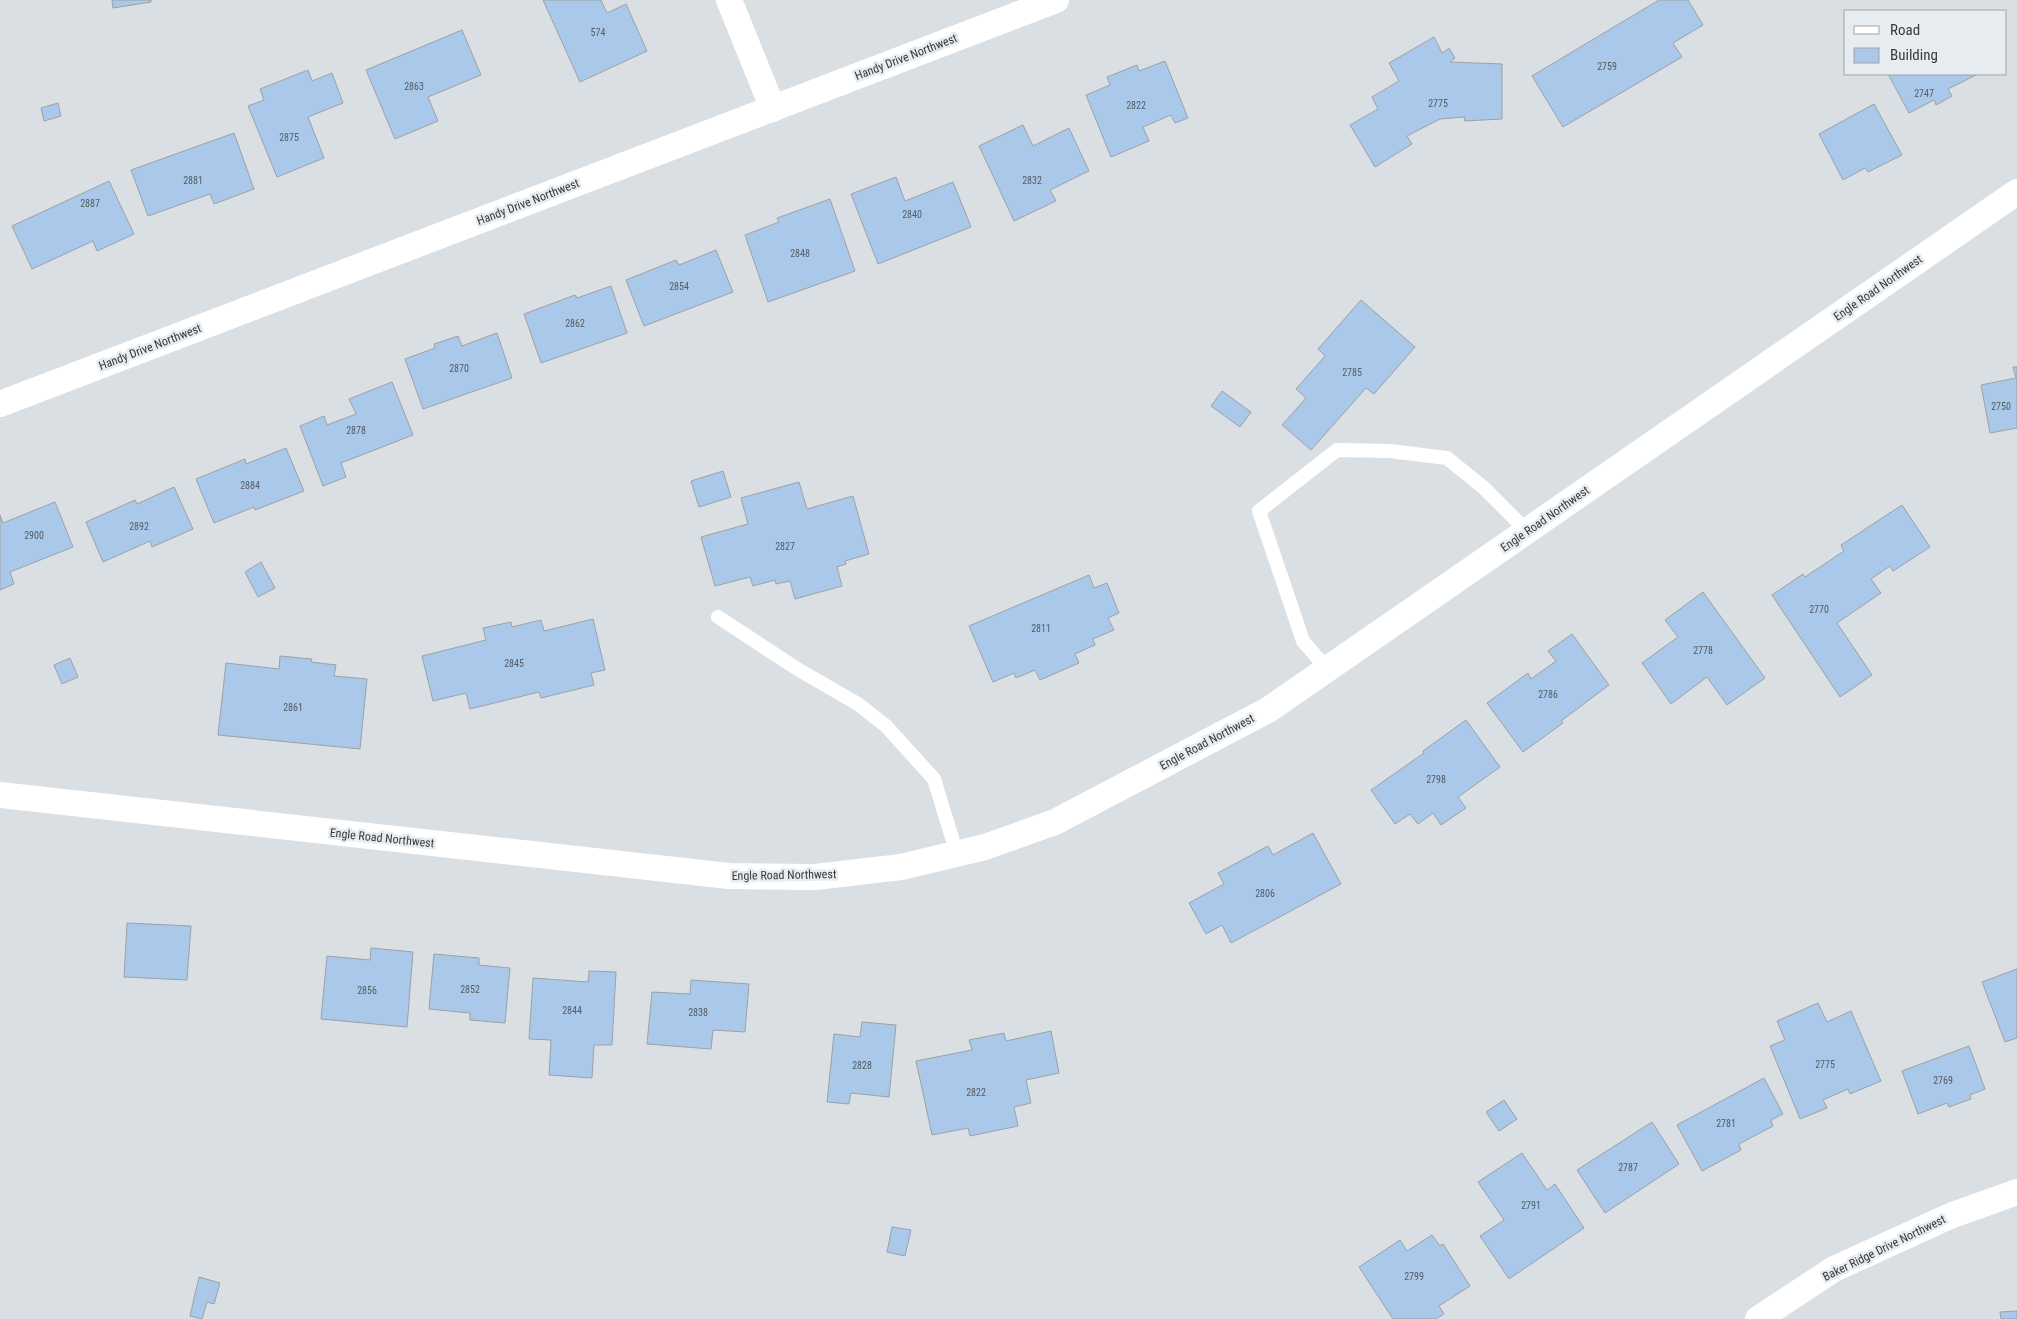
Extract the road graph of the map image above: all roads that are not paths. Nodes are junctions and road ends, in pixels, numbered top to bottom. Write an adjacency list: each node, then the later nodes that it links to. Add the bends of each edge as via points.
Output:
1 (729, 0): 3 (street)
2 (1056, 0): 3 (street, Handy Drive Northwest)
3 (773, 109): 5 (street, Handy Drive Northwest)
4 (2017, 192): 6 (street, Engle Road Northwest)
5 (0, 404)
6 (1527, 531): 8 (street, Engle Road Northwest); 8 (lane, via 1484,488 1447,458 1390,451 1337,450 1259,511 1303,641)
7 (718, 617): 10 (lane, via 858,704 886,726 934,779)
8 (1327, 669): 10 (street, Engle Road Northwest, via 1268,710 1056,822)
9 (0, 795): 10 (street, Engle Road Northwest, via 729,876 815,877 901,867)
10 (957, 854)
11 (2017, 1192): 12 (street, Baker Ridge Drive Northwest, via 1950,1216 1834,1269)
12 (1758, 1319)

